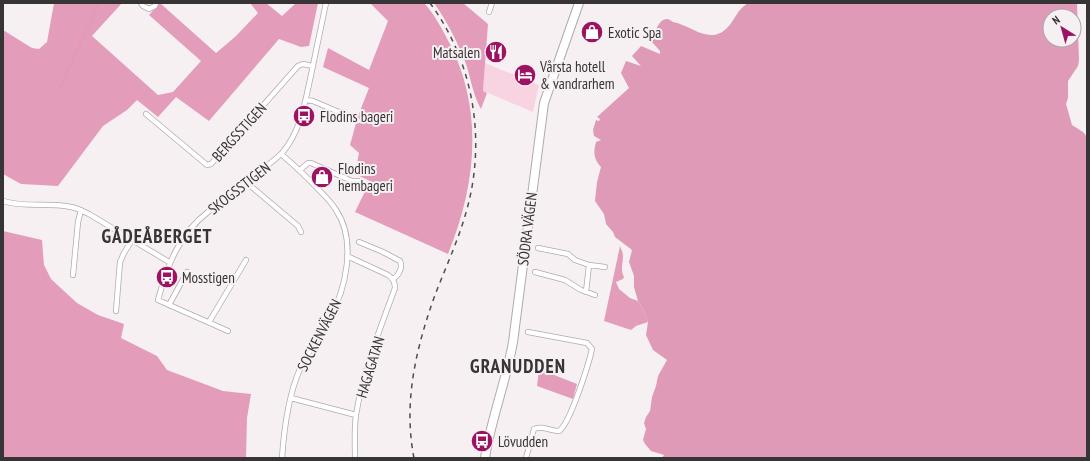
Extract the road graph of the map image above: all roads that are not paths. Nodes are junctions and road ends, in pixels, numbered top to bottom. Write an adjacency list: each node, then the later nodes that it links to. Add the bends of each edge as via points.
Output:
1 (141, 3): 2 (street, via 149,9)
2 (156, 3)
3 (326, 3): 7 (street)
4 (492, 3): 6 (street)
5 (579, 3): 41 (highway, SÖDRA VÄGEN, via 544,103 513,342)
6 (489, 12)
7 (313, 66): 8 (street); 9 (street, BERGSSTIGEN, via 298,66 211,164 207,165)
8 (306, 100): 10 (street); 11 (street, via 295,133)
9 (146, 114)
10 (358, 121)
11 (281, 154): 12 (street, SOCKENVÄGEN); 14 (street, SKOGSSTIGEN)
12 (300, 170): 13 (street, via 311,163 352,181); 21 (street, SOCKENVÄGEN, via 337,210 347,238)
13 (358, 181)
14 (247, 183): 17 (street, via 298,226); 23 (street, SKOGSSTIGEN, via 197,222 183,238)
15 (3, 201): 16 (street)
16 (81, 210): 18 (street); 28 (street)
17 (301, 232)
18 (132, 240): 23 (street); 33 (street, via 120,262)
19 (359, 242): 29 (street, HAGAGATAN, via 400,261 401,268 397,277)
20 (538, 248): 24 (street, via 568,254 575,260)
21 (347, 256): 29 (street); 37 (street, SOCKENVÄGEN, via 337,302 299,370)
22 (246, 260): 34 (street)
23 (169, 262): 32 (street, via 158,300)
24 (589, 265): 25 (street); 30 (street)
25 (605, 268)
26 (187, 272): 32 (street)
27 (535, 272): 30 (street, via 565,280)
28 (72, 275)
29 (393, 279): 38 (street, HAGAGATAN, via 396,288 367,370)
30 (586, 292): 31 (street)
31 (595, 295)
32 (168, 305): 34 (street)
33 (116, 311)
34 (209, 322): 35 (street)
35 (228, 331)
36 (528, 332): 42 (street, via 587,342 592,349 565,425 559,430 534,429)
37 (291, 398): 38 (street); 39 (street, SOCKENVÄGEN)
38 (356, 415): 40 (street, HAGAGATAN)
39 (282, 458)
40 (355, 458)
41 (484, 458)
42 (526, 458)

